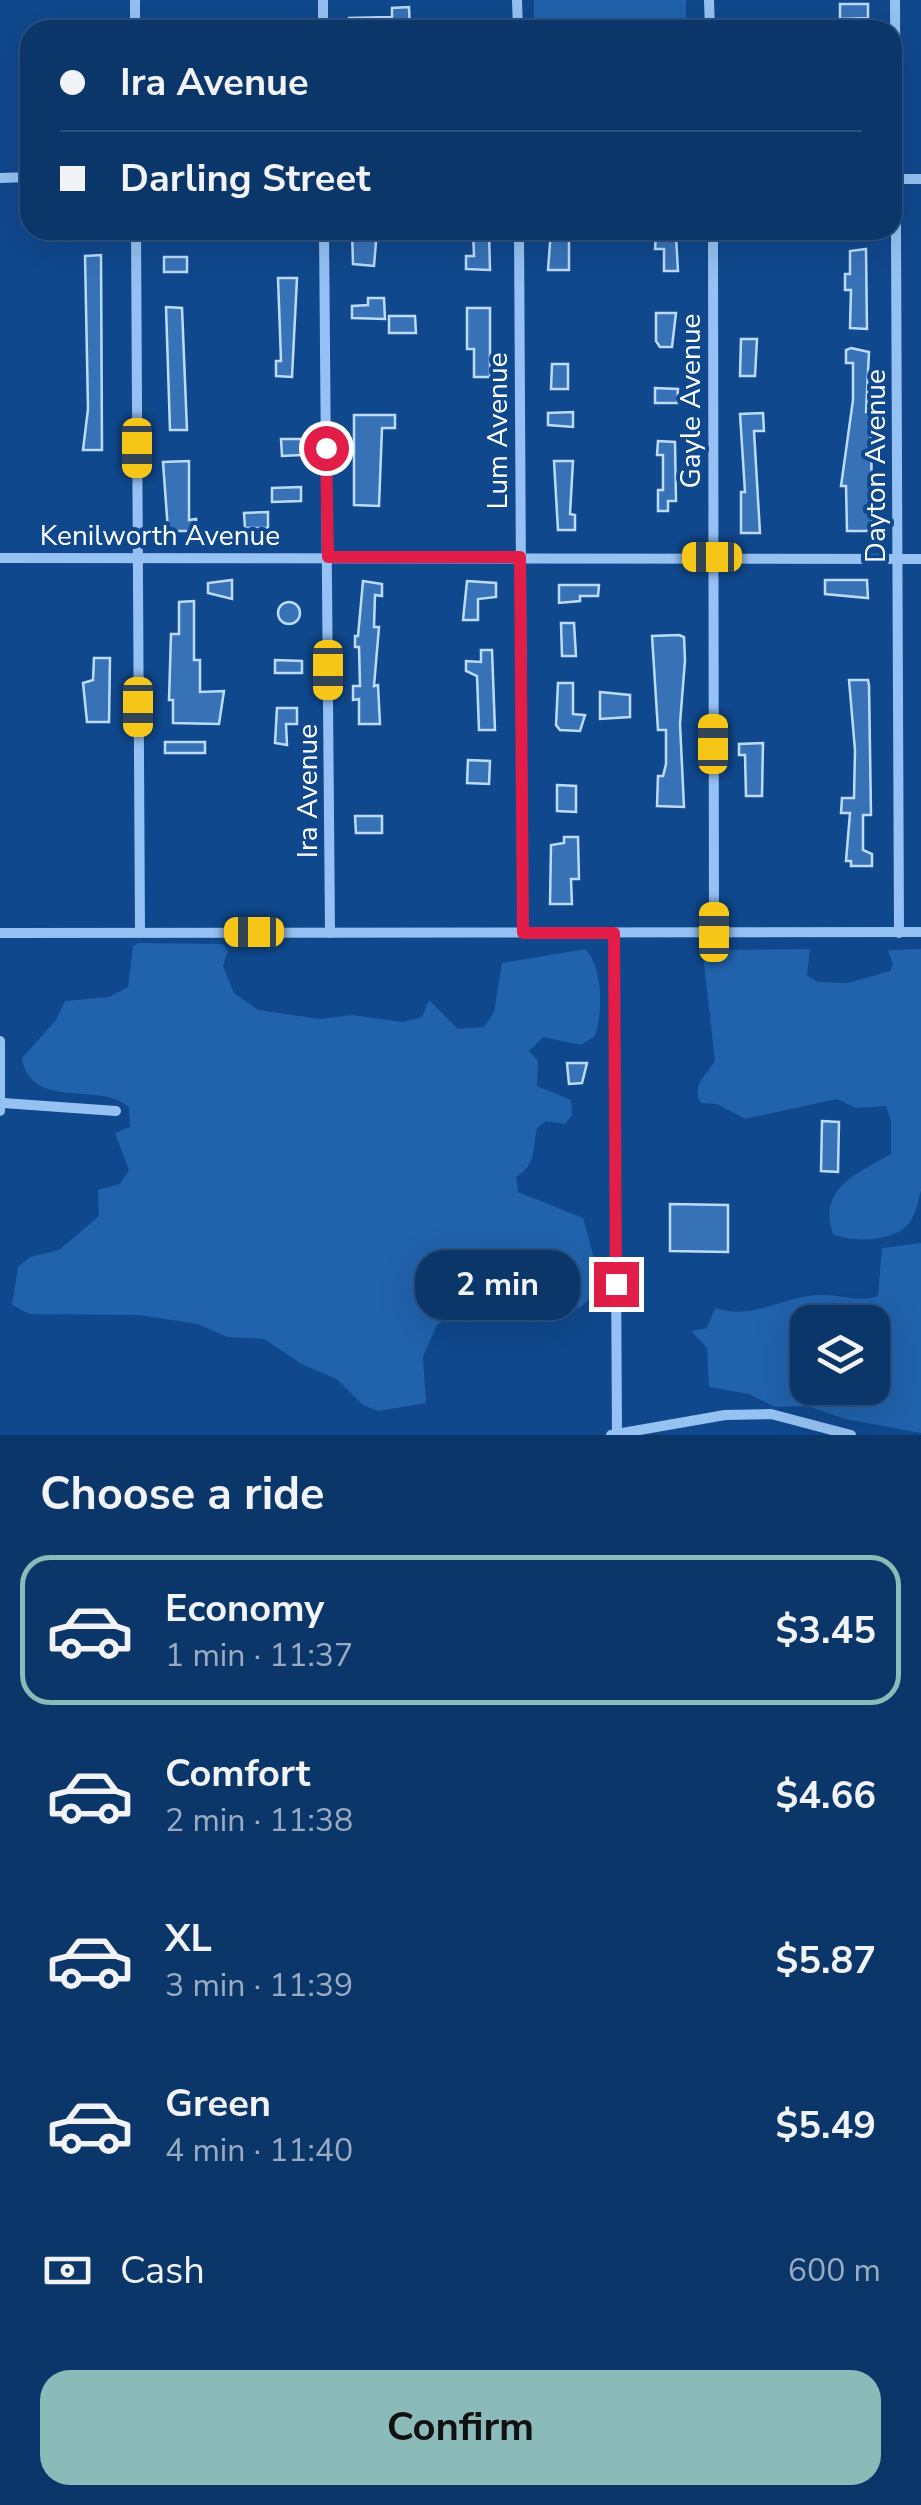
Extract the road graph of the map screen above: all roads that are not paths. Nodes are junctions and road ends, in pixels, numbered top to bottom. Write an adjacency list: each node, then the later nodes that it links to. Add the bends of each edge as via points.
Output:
1 (136, 240): 6 (street)
2 (324, 240): 7 (street, Ira Avenue)
3 (519, 240): 8 (street, Lum Avenue)
4 (713, 240): 9 (street, Gayle Avenue)
5 (895, 240): 11 (street, Dayton Avenue)
6 (138, 557): 7 (street, Kenilworth Avenue); 10 (street, Kenilworth Avenue); 13 (street)
7 (328, 557): 8 (street, Kenilworth Avenue); 14 (street, Ira Avenue)
8 (520, 557): 9 (street, Kenilworth Avenue); 18 (street, Lum Avenue)
9 (712, 557): 11 (street, Kenilworth Avenue); 15 (street, Gayle Avenue)
10 (0, 558)
11 (898, 559): 12 (street, Kenilworth Avenue); 20 (street, Dayton Avenue)
12 (921, 559)
13 (140, 932): 14 (street); 17 (street)
14 (330, 932): 18 (street)
15 (714, 932): 19 (street); 20 (street)
16 (921, 932): 20 (street)
17 (0, 933)
18 (523, 933): 19 (street)
19 (614, 933): 24 (street)
20 (899, 933)
21 (0, 1041): 22 (street)
22 (2, 1107): 23 (street)
23 (116, 1111)
24 (613, 1434): 25 (street, via 771,1414)
25 (851, 1435)

